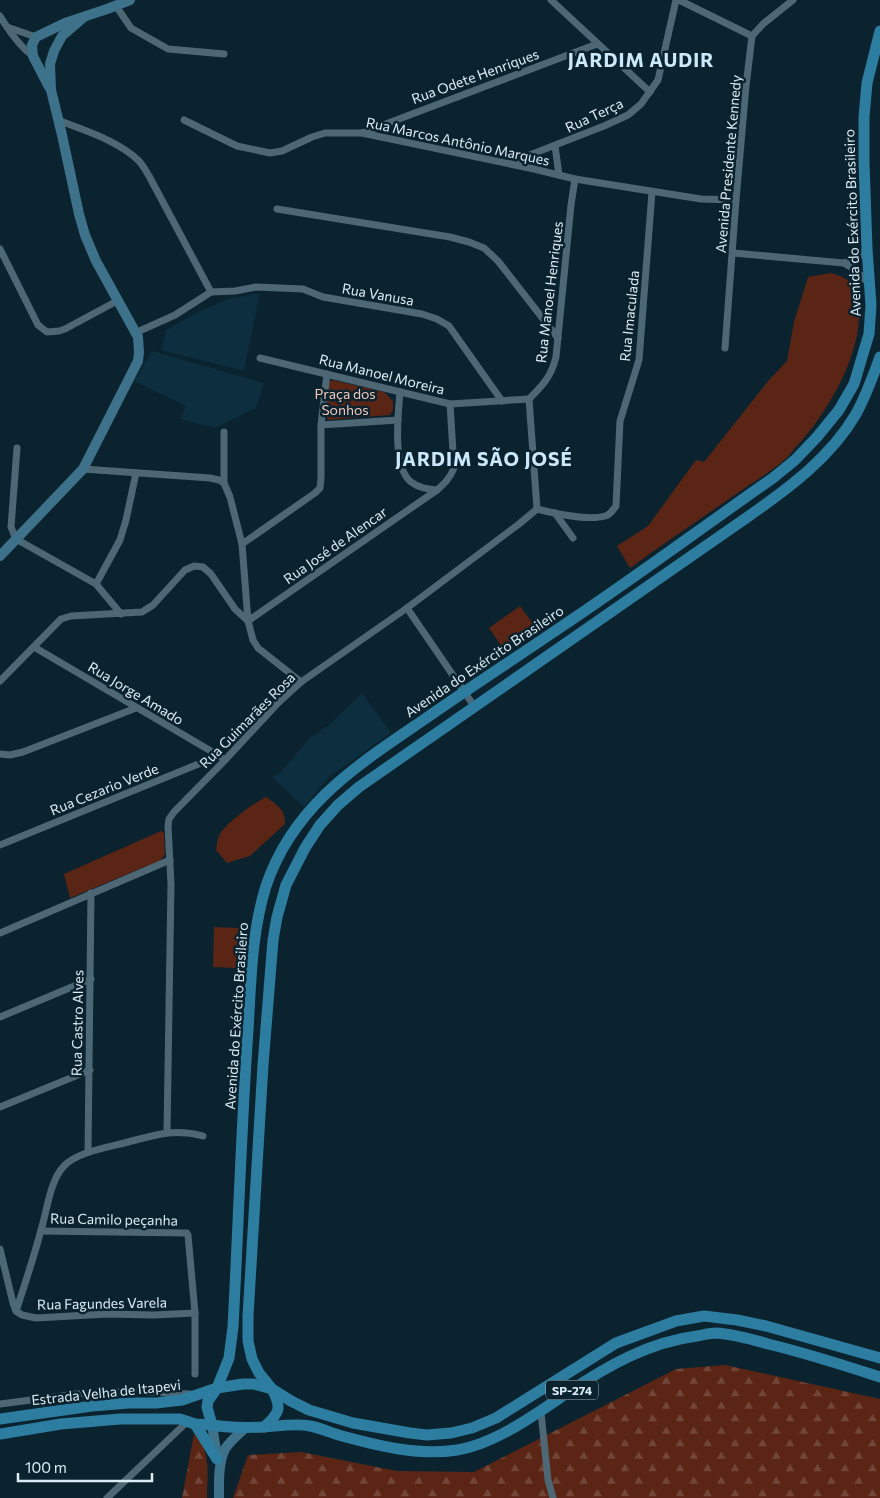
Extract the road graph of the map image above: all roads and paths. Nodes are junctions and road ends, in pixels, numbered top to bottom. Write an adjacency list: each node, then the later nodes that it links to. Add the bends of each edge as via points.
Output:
1 (130, 0): 5 (main road)
2 (551, 0): 12 (street)
3 (678, 0): 10 (street); 17 (street, Rua Terça, via 658,80)
4 (793, 0): 10 (street)
5 (116, 6): 7 (main road); 14 (street, via 131,28 168,49)
6 (0, 16): 8 (street)
7 (84, 17): 11 (main road); 13 (main road, via 62,36)
8 (7, 26): 11 (street); 15 (street)
9 (880, 31): 29 (main road, Avenida do Exército Brasileiro, via 867,83 864,117)
10 (752, 36): 26 (street, Avenida Presidente Kennedy)
11 (36, 37): 13 (main road, via 48,40); 15 (main road, via 32,46)
12 (597, 44): 17 (street); 20 (street, Rua Odete Henriques)
13 (53, 53): 15 (main road, via 43,58); 16 (main road)
14 (224, 54)
15 (33, 56): 16 (main road)
16 (51, 90): 18 (main road)
17 (650, 92): 21 (street, Rua Terça, via 628,115)
18 (58, 120): 33 (street, via 112,142 140,162); 34 (main road, via 85,234)
19 (184, 120): 20 (street, Rua Marcos Antônio Marques, via 237,146 270,153 325,133)
20 (362, 133): 22 (street, Rua Marcos Antônio Marques)
21 (555, 146): 22 (street, Rua Terça); 23 (street)
22 (508, 164): 23 (street, Rua Marcos Antônio Marques)
23 (559, 175): 24 (street, Rua Marcos Antônio Marques)
24 (575, 179): 25 (street, Rua Marcos Antônio Marques); 38 (street, Rua Manoel Henriques)
25 (652, 192): 26 (street, Rua Marcos Antônio Marques); 56 (street, Rua Imaculada, via 639,360 620,421 616,506 606,516)
26 (736, 200): 30 (street, Avenida Presidente Kennedy)
27 (277, 209): 38 (street, via 450,237 484,248 498,261)
28 (0, 249): 34 (street, via 38,325 47,332 65,329)
29 (866, 249): 31 (street, via 861,256); 32 (main road, Avenida do Exército Brasileiro)
30 (733, 253): 31 (street); 39 (street, Avenida Presidente Kennedy)
31 (844, 263): 32 (street)
32 (868, 284): 35 (main road, Avenida do Exército Brasileiro)
33 (210, 292): 37 (street, via 176,315); 45 (street, Rua Vanusa, via 256,287 303,289 323,297 437,319 449,326)
34 (117, 301): 37 (main road)
35 (871, 305): 36 (main road); 68 (main road, Avenida do Exército Brasileiro, via 869,334 854,384 823,431 795,460 557,630)
36 (880, 313)
37 (135, 332): 51 (main road, via 139,352 136,366)
38 (558, 338): 44 (street, Rua Manoel Henriques, via 552,371)
39 (726, 348)
40 (880, 357): 69 (main road, via 856,414 840,437 803,475 749,516)
41 (260, 358): 42 (street, Rua Manoel Moreira)
42 (328, 374): 43 (street, Rua Manoel Moreira); 48 (street)
43 (400, 392): 46 (street, Rua Manoel Moreira); 47 (street)
44 (529, 399): 45 (street, Rua Manoel Moreira); 55 (street)
45 (502, 401): 46 (street, Rua Manoel Moreira)
46 (450, 404): 54 (street, Rua José de Alencar, via 454,468 446,483)
47 (398, 420): 48 (street); 54 (street, via 403,472 419,487)
48 (321, 425): 59 (street, via 320,488)
49 (224, 432): 53 (street)
50 (16, 448): 58 (street, via 11,526)
51 (83, 469): 52 (street); 58 (main road)
52 (136, 473): 53 (street, via 210,478); 61 (street, via 120,540)
53 (224, 483): 59 (street)
54 (437, 490): 64 (street, Rua José de Alencar)
55 (537, 509): 56 (street, Rua Imaculada); 62 (street, Rua Guimarães Rosa)
56 (555, 514): 57 (street)
57 (573, 538)
58 (16, 540): 60 (main road); 61 (street)
59 (242, 544): 64 (street)
60 (0, 556)
61 (96, 584): 63 (street)
62 (407, 608): 67 (street, Rua Guimarães Rosa); 68 (street)
63 (121, 614): 64 (street, via 142,612 153,606 185,570 194,566 203,567 211,574 235,609); 65 (street, via 61,619)
64 (248, 621): 67 (street, via 252,640 258,648)
65 (34, 647): 66 (street); 70 (street, Rua Jorge Amado)
66 (0, 681)
67 (301, 682): 73 (street, Rua Guimarães Rosa)
68 (465, 691): 69 (street); 92 (main road, Avenida do Exército Brasileiro, via 370,757 322,797 288,838 266,886 254,945 233,1327 229,1358)
69 (474, 706): 93 (main road, via 338,805 305,848 286,885 271,957 248,1316 252,1359)
70 (136, 708): 71 (street, via 23,752); 72 (street, Rua Jorge Amado)
71 (0, 754)
72 (218, 756): 73 (street, Rua Jorge Amado); 74 (street, Rua Cezario Verde)
73 (226, 760): 75 (street, Rua Guimarães Rosa, via 169,819)
74 (0, 845)
75 (170, 860): 76 (street); 82 (street, Rua Guimarães Rosa)
76 (91, 893): 77 (street); 78 (street, Rua Castro Alves)
77 (0, 933)
78 (91, 979): 79 (street); 80 (street, Rua Castro Alves)
79 (0, 1017)
80 (90, 1070): 81 (street); 84 (street, Rua Castro Alves)
81 (0, 1107)
82 (167, 1132): 83 (street); 84 (street)
83 (203, 1136)
84 (88, 1152): 85 (street, via 72,1160 58,1174)
85 (41, 1231): 87 (street); 88 (street, Rua Camilo peçanha, via 187,1233)
86 (0, 1249): 87 (street)
87 (16, 1311): 88 (street, Rua Fagundes Varela, via 36,1318)
88 (195, 1313): 90 (street, Rua Camilo peçanha)
89 (880, 1358): 93 (main road, Estrada Velha de Itapevi / SP-274, via 766,1326 704,1316 676,1321 616,1343 496,1418 472,1428 427,1435 353,1423 309,1410)
90 (196, 1374)
91 (880, 1377): 96 (main road, Estrada Velha de Itapevi / SP-274, via 790,1349 716,1333 660,1343 630,1356)
92 (217, 1388): 93 (main road, Estrada Velha de Itapevi, via 254,1384); 94 (main road, Estrada Velha de Itapevi); 99 (main road, via 208,1401)
93 (272, 1389): 100 (main road, via 278,1409)
94 (200, 1394): 95 (street, via 132,1391); 97 (main road, Estrada Velha de Itapevi, via 182,1400 129,1402)
95 (0, 1404)
96 (541, 1412): 100 (main road, Estrada Velha de Itapevi / SP-274, via 476,1444 444,1452 404,1450 297,1424); 106 (street)
97 (0, 1419)
98 (191, 1423): 99 (main road, Estrada Velha de Itapevi); 102 (main road, Estrada Velha de Itapevi, via 180,1419 120,1419); 103 (main road); 104 (street)
99 (211, 1423): 101 (main road, Estrada Velha de Itapevi); 103 (main road)
100 (264, 1427): 101 (main road, Estrada Velha de Itapevi)
101 (245, 1428): 103 (main road, via 224,1451)
102 (0, 1434)
103 (219, 1465): 105 (main road)
104 (107, 1498)
105 (219, 1498)
106 (553, 1498)

